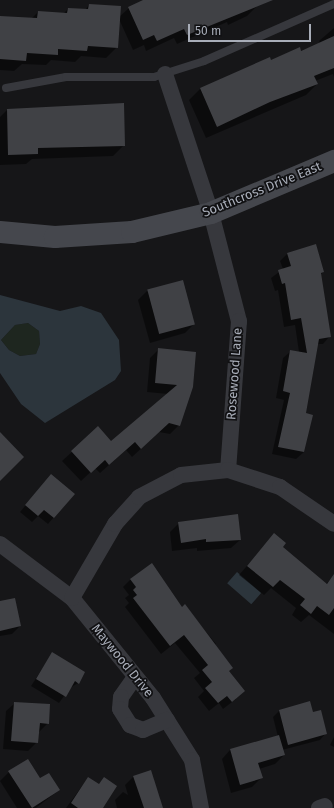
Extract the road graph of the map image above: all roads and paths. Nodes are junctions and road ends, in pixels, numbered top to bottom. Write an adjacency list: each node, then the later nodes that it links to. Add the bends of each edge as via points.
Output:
1 (334, 4): 2 (lane, via 204,61)
2 (165, 74): 3 (lane, via 154,77 66,77); 5 (street, Rosewood Lane)
3 (6, 88)
4 (334, 161): 5 (street, Southcross Drive East)
5 (211, 213): 6 (street, Southcross Drive East, via 132,232 55,237); 7 (street, Rosewood Lane, via 239,321)
6 (0, 232)
7 (228, 470): 8 (street, via 280,487); 10 (street, via 181,476 139,497 115,524)
8 (334, 524)
9 (0, 544): 10 (street, Maywood Drive)
10 (72, 598): 11 (street, Maywood Drive)
11 (135, 676): 12 (street, Maywood Drive); 12 (street, via 121,697 120,709 130,725 143,730)
12 (167, 720): 13 (street, Maywood Drive, via 192,760)
13 (201, 808)

